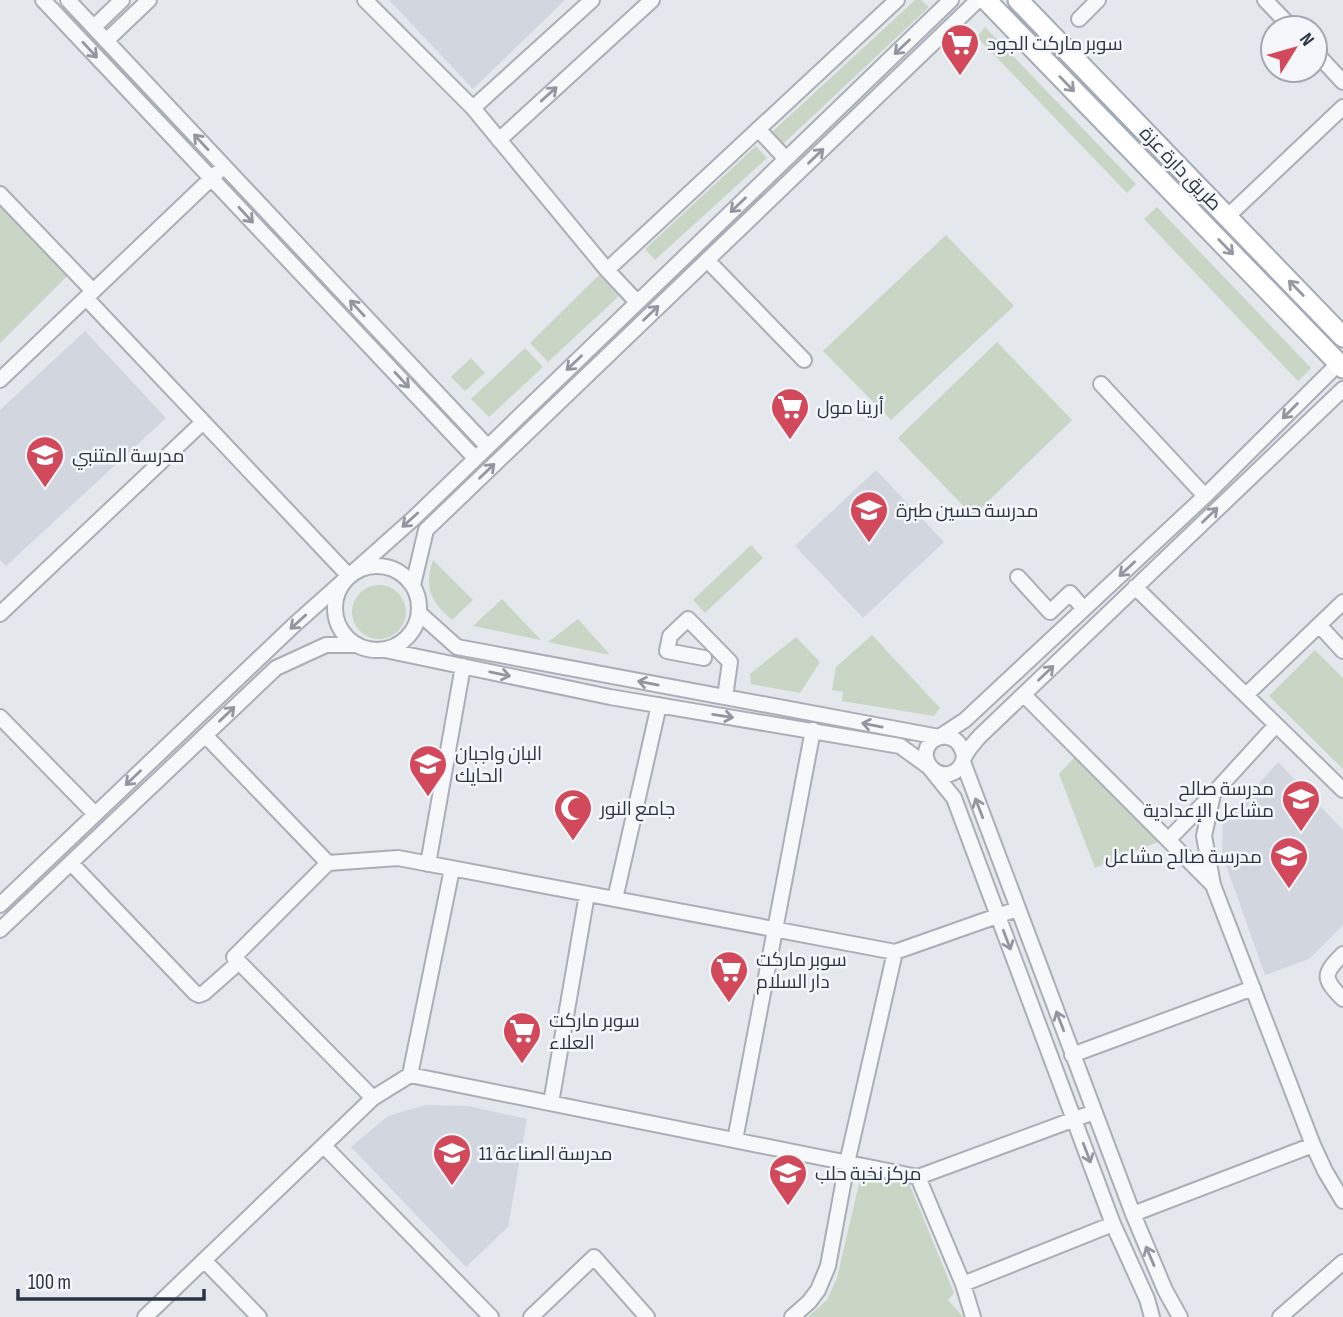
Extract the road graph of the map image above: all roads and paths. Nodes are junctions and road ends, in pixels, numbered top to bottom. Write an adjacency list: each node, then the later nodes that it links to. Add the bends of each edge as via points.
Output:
1 (43, 0): 25 (street, one-way to 25)
2 (68, 0): 15 (street)
3 (122, 0): 15 (street)
4 (149, 0): 16 (street)
5 (365, 0): 20 (street)
6 (592, 0): 20 (street)
7 (897, 0): 21 (street)
8 (951, 0): 23 (street, one-way to 23)
9 (978, 0): 28 (street, one-way to 9)
10 (985, 0): 33 (main road, one-way to 33)
11 (1018, 0): 27 (main road, طريق دارة عزة)
12 (1098, 0): 14 (street)
13 (643, 3): 22 (street, one-way to 13)
14 (1079, 19)
15 (94, 27): 16 (street)
16 (107, 41): 24 (street, one-way to 16)
17 (1329, 67): 18 (street)
18 (1343, 82)
19 (1343, 107): 27 (street)
20 (473, 108): 22 (street)
21 (758, 129): 23 (street); 29 (street)
22 (499, 140): 29 (street)
23 (786, 159): 31 (street, one-way to 31)
24 (224, 166): 25 (street); 40 (street, one-way to 24)
25 (211, 178): 30 (street); 41 (street, one-way to 41)
26 (0, 194): 30 (street)
27 (1228, 216): 32 (main road, طريق دارة عزة, one-way to 27)
28 (707, 260): 34 (street); 45 (street, one-way to 28, via 426,530)
29 (607, 270): 31 (street)
30 (90, 294): 36 (street); 39 (street)
31 (637, 302): 40 (street, one-way to 40)
32 (1337, 331): 33 (main road)
33 (1318, 341): 35 (main road)
34 (804, 360)
35 (1341, 366): 42 (street, one-way to 42)
36 (0, 380)
37 (1101, 384): 42 (street)
38 (1343, 389): 46 (street, one-way to 38)
39 (203, 422): 43 (street); 50 (street)
40 (487, 446): 41 (street)
41 (475, 458): 43 (street, one-way to 43)
42 (1205, 496): 48 (street, one-way to 48)
43 (348, 576): 45 (street, via 375,565 390,567); 52 (street, via 335,599 335,613 338,626); 72 (street, one-way to 72)
44 (1018, 577): 48 (street, via 1050,612 1070,593)
45 (413, 585): 49 (street)
46 (1135, 587): 58 (street, one-way to 46); 59 (street)
47 (1343, 602): 51 (street)
48 (1084, 609): 67 (street, via 965,720)
49 (419, 613): 53 (street, via 408,637); 57 (street, one-way to 49, via 457,647)
50 (0, 614)
51 (1319, 625): 54 (street); 59 (street)
52 (357, 645): 53 (street); 66 (street, one-way to 52, via 276,668 326,645)
53 (385, 650): 56 (street)
54 (1343, 651)
55 (704, 658): 60 (street, via 667,651 670,636 688,619 730,662)
56 (463, 666): 61 (street, one-way to 61); 77 (street)
57 (683, 690): 60 (street); 62 (street)
58 (1024, 695): 68 (street, via 980,736); 73 (street)
59 (1246, 695): 64 (street)
60 (725, 697): 67 (street, one-way to 60)
61 (659, 705): 62 (street); 82 (street)
62 (680, 709): 65 (street, one-way to 65)
63 (0, 717): 72 (street)
64 (1276, 725): 70 (street); 71 (street)
65 (813, 730): 69 (street, via 900,746); 86 (street)
66 (205, 735): 75 (street); 76 (street)
67 (939, 737): 68 (street, via 956,740); 69 (street, via 925,753)
68 (963, 759): 69 (street, via 951,774); 84 (street, one-way to 68)
69 (929, 767): 85 (street, via 954,798)
70 (1343, 790)
71 (1213, 794): 73 (street); 80 (street, via 1204,836)
72 (95, 814): 74 (street)
73 (1168, 840): 80 (street)
74 (46, 861): 79 (street); 83 (street)
75 (71, 863): 79 (street); 90 (street, via 195,993 204,993)
76 (328, 863): 77 (street, via 398,858); 90 (street, via 234,957)
77 (428, 864): 78 (street)
78 (452, 869): 81 (street); 94 (street)
79 (58, 875): 87 (street)
80 (1213, 885): 91 (street)
81 (587, 894): 82 (street); 96 (street)
82 (615, 899): 86 (street)
83 (0, 905)
84 (1017, 909): 85 (street); 93 (street, one-way to 84)
85 (998, 916): 88 (street); 98 (street, one-way to 98)
86 (775, 929): 88 (street); 99 (street)
87 (0, 930)
88 (895, 952): 102 (street)
89 (1343, 954): 92 (street, via 1327,975)
90 (239, 962): 95 (street)
91 (1253, 988): 93 (street); 100 (street)
92 (1343, 999)
93 (1072, 1055): 97 (street)
94 (410, 1075): 95 (street); 96 (street)
95 (373, 1098): 101 (street)
96 (551, 1103): 99 (street)
97 (1094, 1112): 98 (street); 105 (street)
98 (1074, 1119): 103 (street); 106 (street, one-way to 106)
99 (734, 1140): 102 (street)
100 (1313, 1145): 104 (street); 105 (street)
101 (324, 1146): 107 (street); 112 (street)
102 (848, 1163): 103 (street); 115 (street, via 828,1266 818,1290)
103 (918, 1177): 109 (street)
104 (1343, 1201)
105 (1133, 1214): 118 (street, one-way to 105)
106 (1113, 1224): 109 (street); 117 (street)
107 (204, 1260): 110 (street); 111 (street)
108 (1343, 1262): 119 (street)
109 (962, 1284): 116 (street)
110 (145, 1317)
111 (259, 1317)
112 (491, 1317)
113 (531, 1317): 114 (street, via 594,1257)
114 (647, 1317)
115 (792, 1317)
116 (973, 1317)
117 (1152, 1317)
118 (1180, 1317)
119 (1280, 1317)

